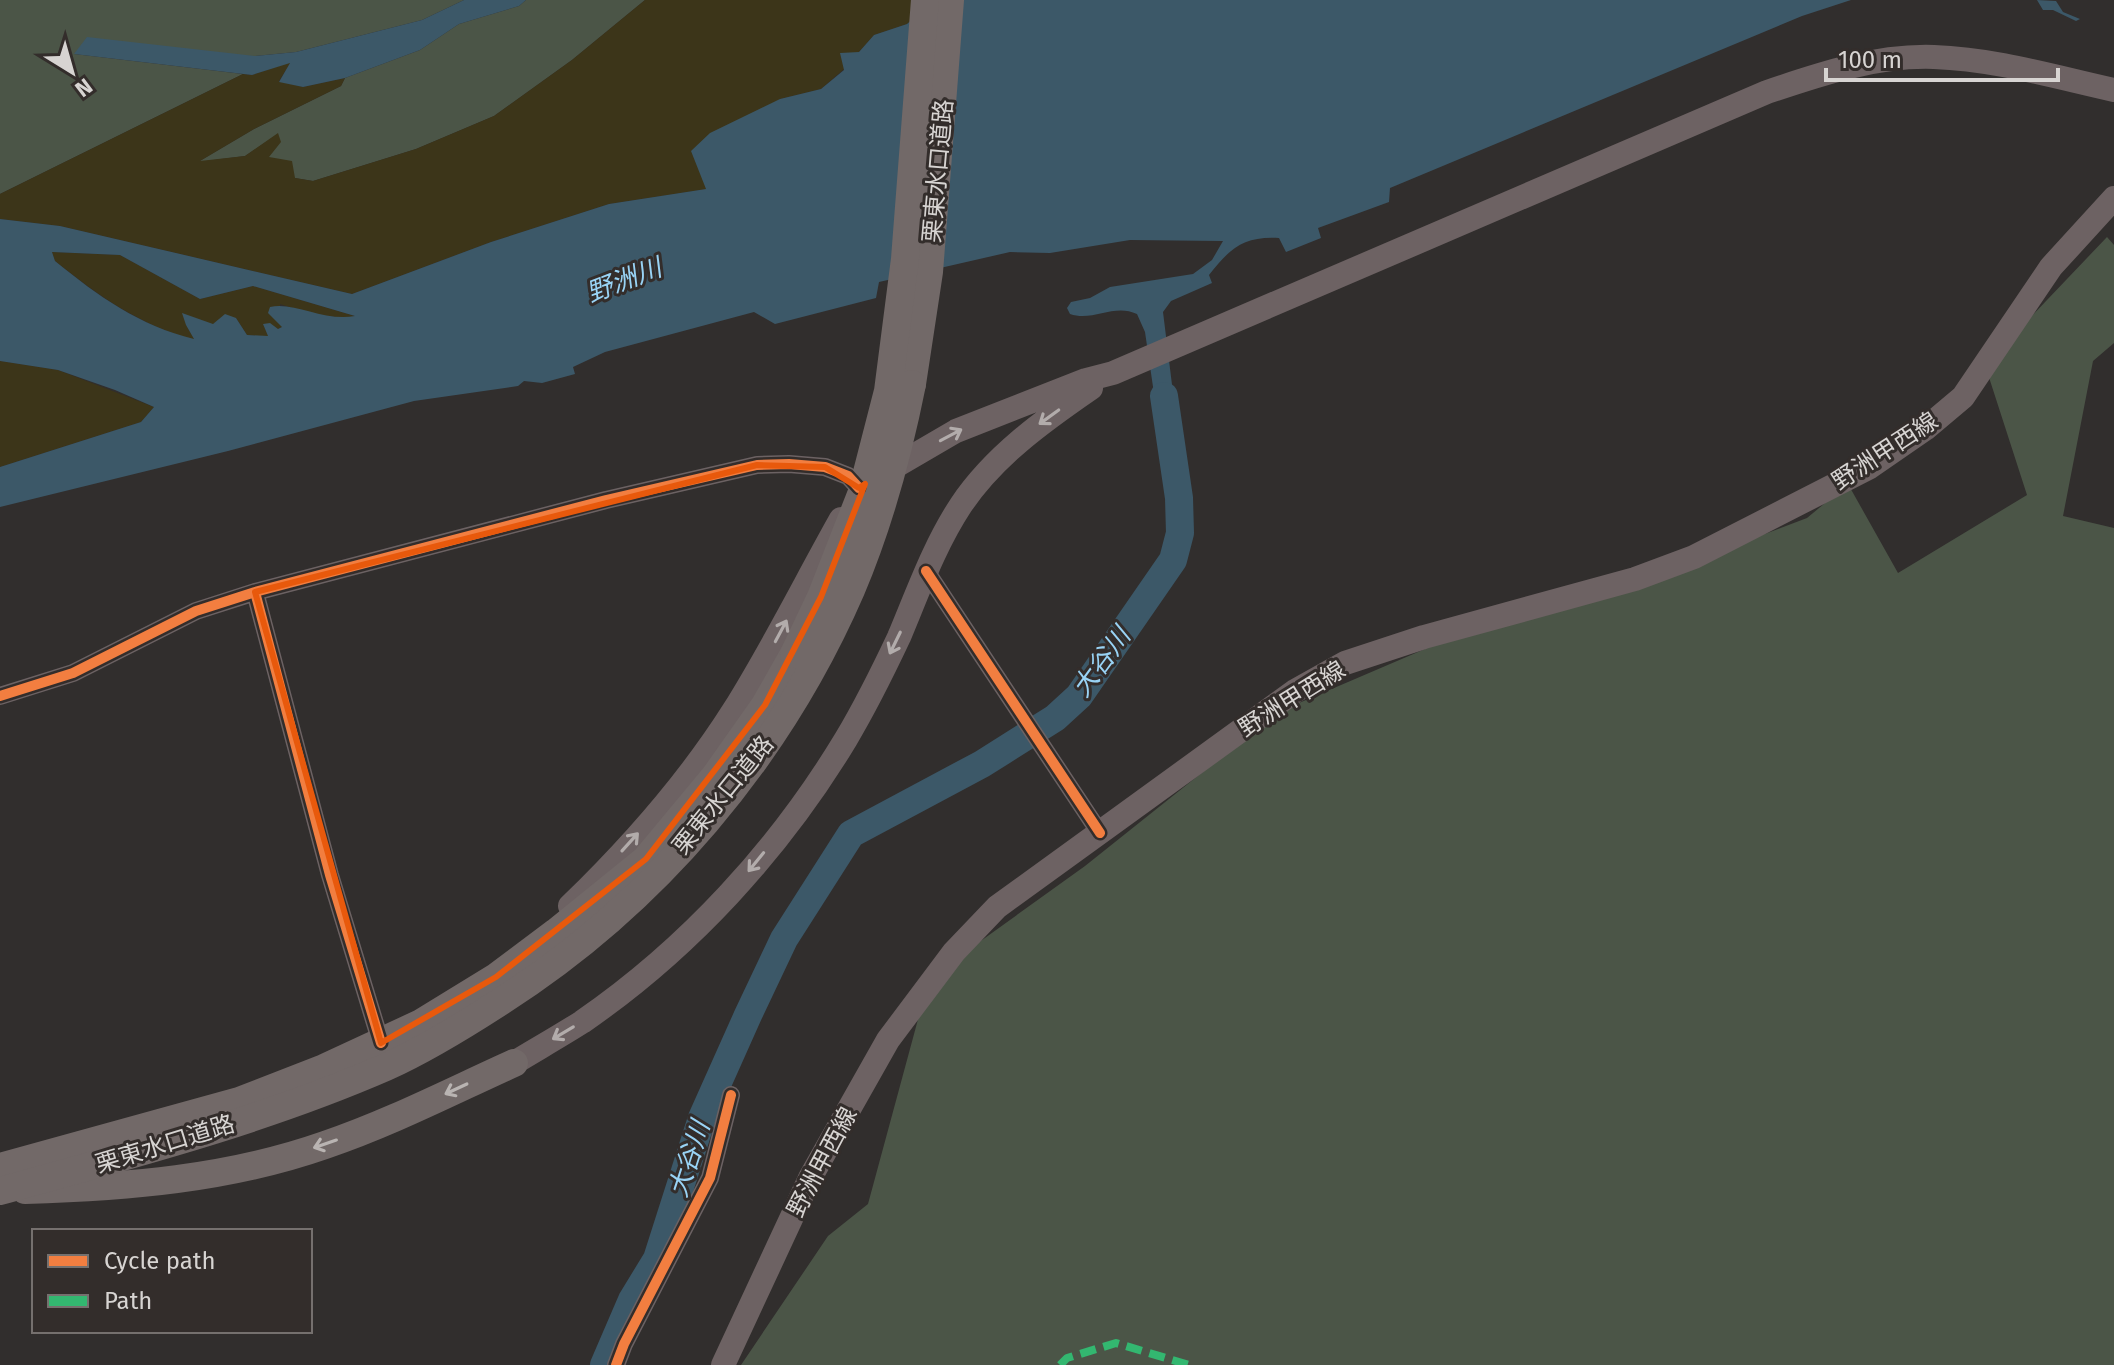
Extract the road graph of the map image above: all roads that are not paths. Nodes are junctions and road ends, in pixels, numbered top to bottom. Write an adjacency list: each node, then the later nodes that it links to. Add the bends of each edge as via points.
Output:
1 (925, 0): 11 (highway, 栗東水口道路, bridge, via 905,259 888,391 862,492 821,597 765,705 646,859)
2 (950, 0): 16 (highway, 栗東水口道路, bridge, via 929,272 906,414 883,504 819,658 738,783 644,890 581,946 458,1029 388,1066 264,1114)
3 (2114, 90): 5 (main road, via 1994,64 1933,57 1828,71 1767,92)
4 (2114, 198): 10 (main road, 野洲甲西線, via 2051,267 1963,397 1870,467 1694,557 1345,663 1295,691)
5 (1113, 373): 6 (main road, one-way to 5, via 956,431); 7 (main road, one-way to 7, via 1002,458 962,504)
6 (859, 488): 8 (street, via 848,476 825,467 757,465); 11 (main road, one-way to 6, via 593,884 703,756 774,644)
7 (926, 571): 10 (street); 13 (main road, one-way to 13, via 846,739 788,824 724,901 640,978)
8 (255, 592): 9 (street, via 196,611 73,673); 12 (street)
9 (0, 696)
10 (1100, 833): 18 (main road, 野洲甲西線, via 997,907 954,952 888,1040 810,1178)
11 (496, 977): 12 (highway, 栗東水口道路)
12 (381, 1043): 15 (highway, 栗東水口道路, via 239,1101)
13 (514, 1063): 16 (highway, one-way to 16, via 324,1146 254,1165 124,1186)
14 (731, 1095): 17 (street, via 710,1178)
15 (0, 1167)
16 (0, 1191)
17 (616, 1365)
18 (723, 1365)

